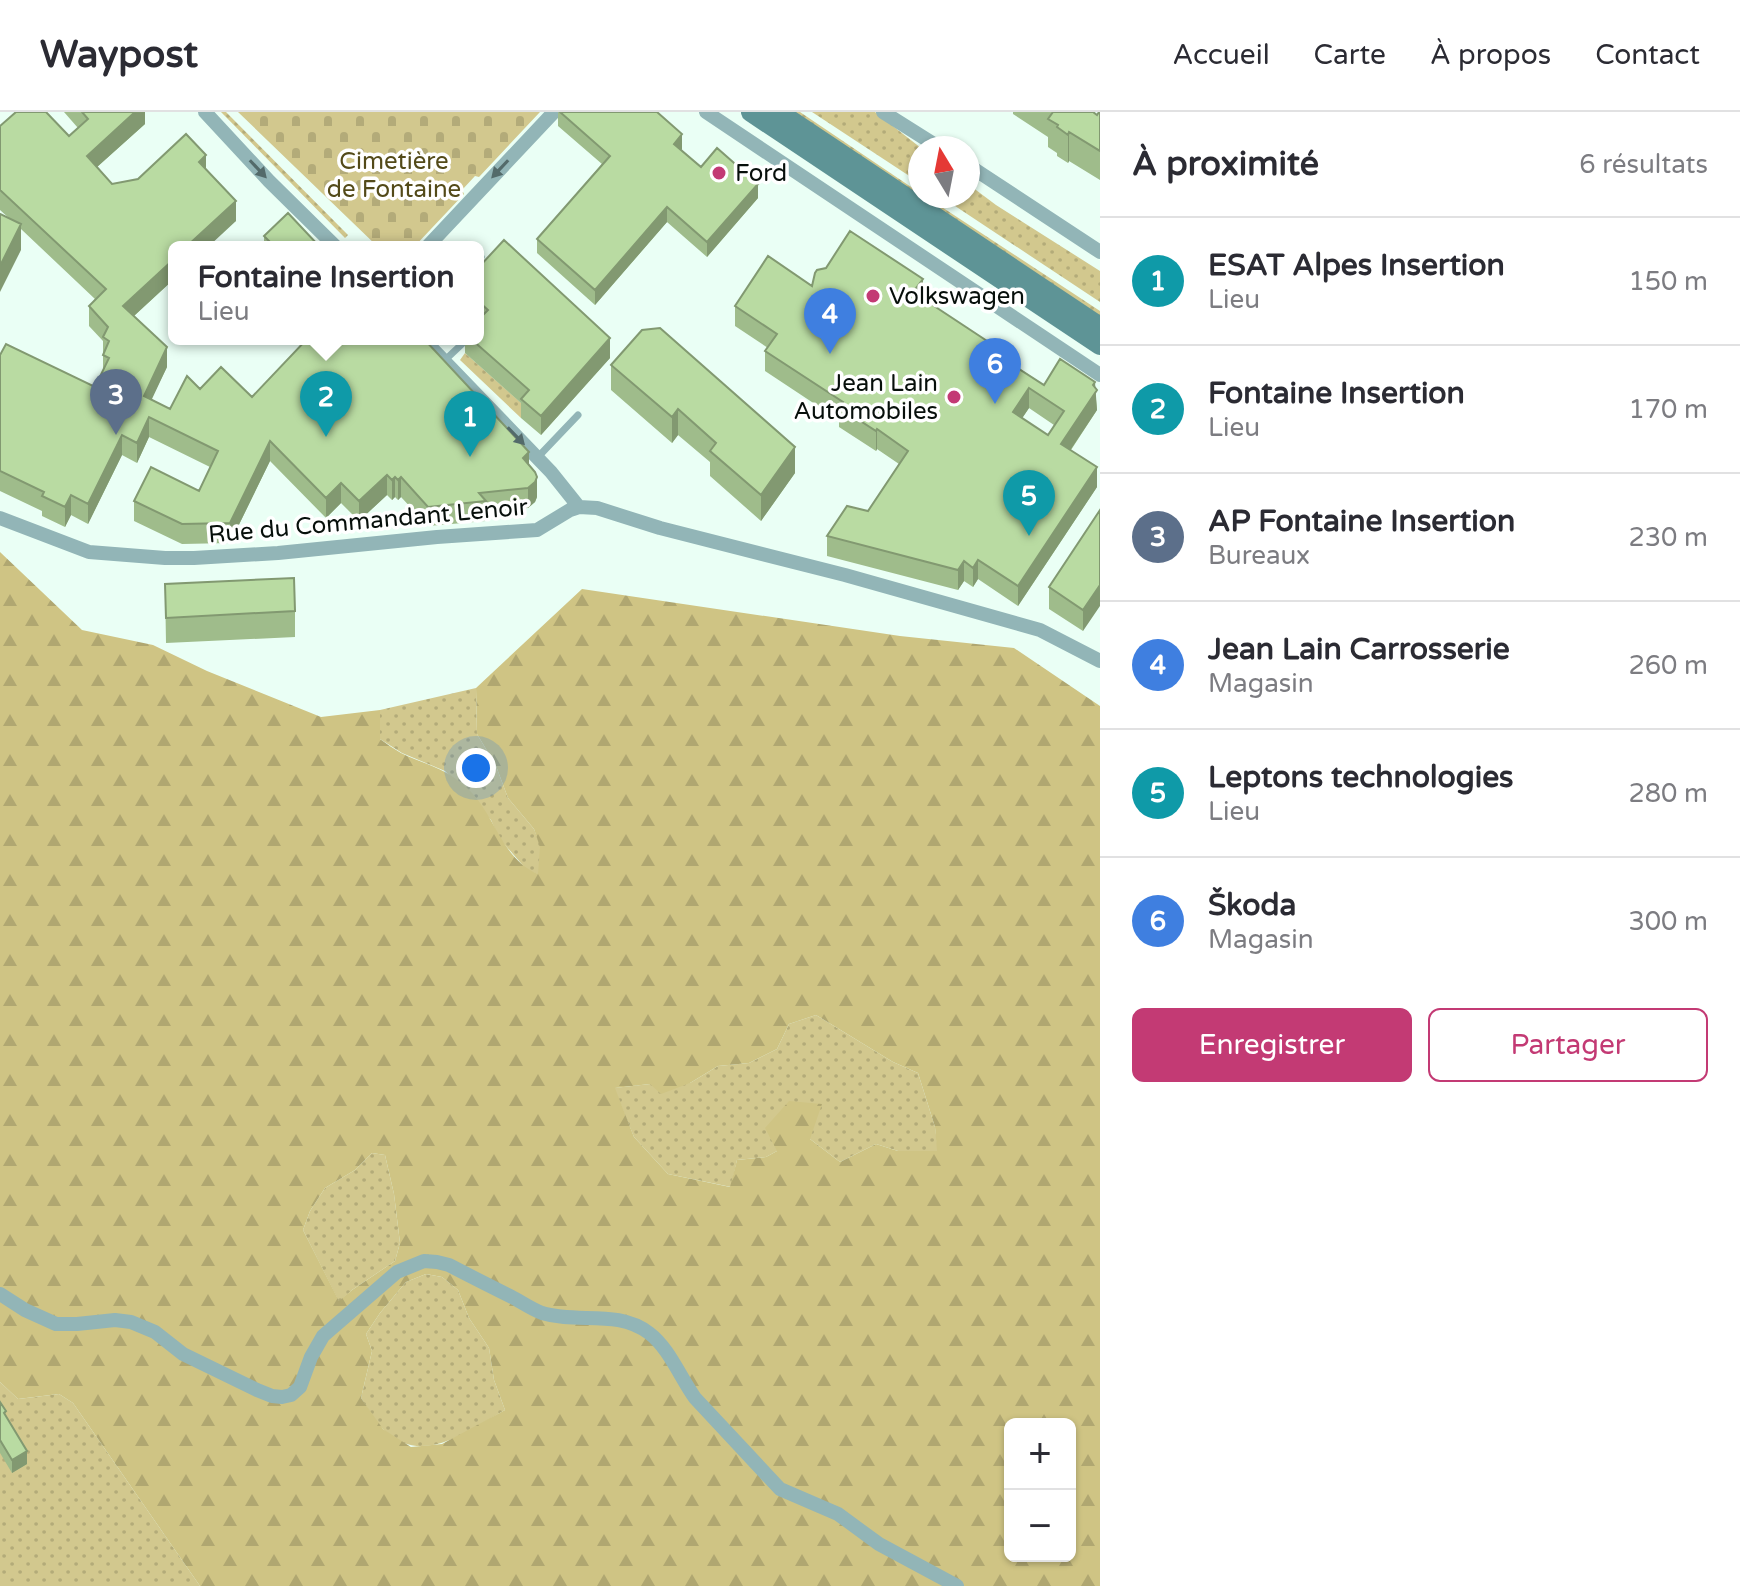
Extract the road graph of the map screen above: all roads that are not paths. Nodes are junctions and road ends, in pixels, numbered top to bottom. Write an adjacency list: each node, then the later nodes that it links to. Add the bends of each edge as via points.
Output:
1 (205, 112): 9 (street, one-way to 9)
2 (554, 112): 10 (street, one-way to 10)
3 (706, 112): 17 (street)
4 (751, 112): 15 (main road)
5 (778, 112): 12 (main road)
6 (883, 112): 7 (street)
7 (921, 136)
8 (980, 173): 11 (street)
9 (330, 241)
10 (433, 241)
11 (1100, 252)
12 (1100, 327)
13 (429, 345): 16 (street)
14 (461, 345): 16 (lane)
15 (1100, 345)
16 (444, 361): 19 (street, one-way to 19)
17 (1100, 375)
18 (578, 415): 19 (lane)
19 (537, 458): 20 (street)
20 (579, 507): 21 (street, Rue du Commandant Lenoir, via 537,530 194,558 89,552); 22 (street, via 1040,630)
21 (0, 518)
22 (1100, 661)
23 (0, 1294): 24 (street, via 56,1324 131,1322 155,1332 183,1354 282,1397 300,1387 323,1336 397,1272 424,1261 449,1265 542,1313 630,1322 648,1333 663,1346 695,1398 780,1489 838,1514 879,1544)
24 (957, 1586)

